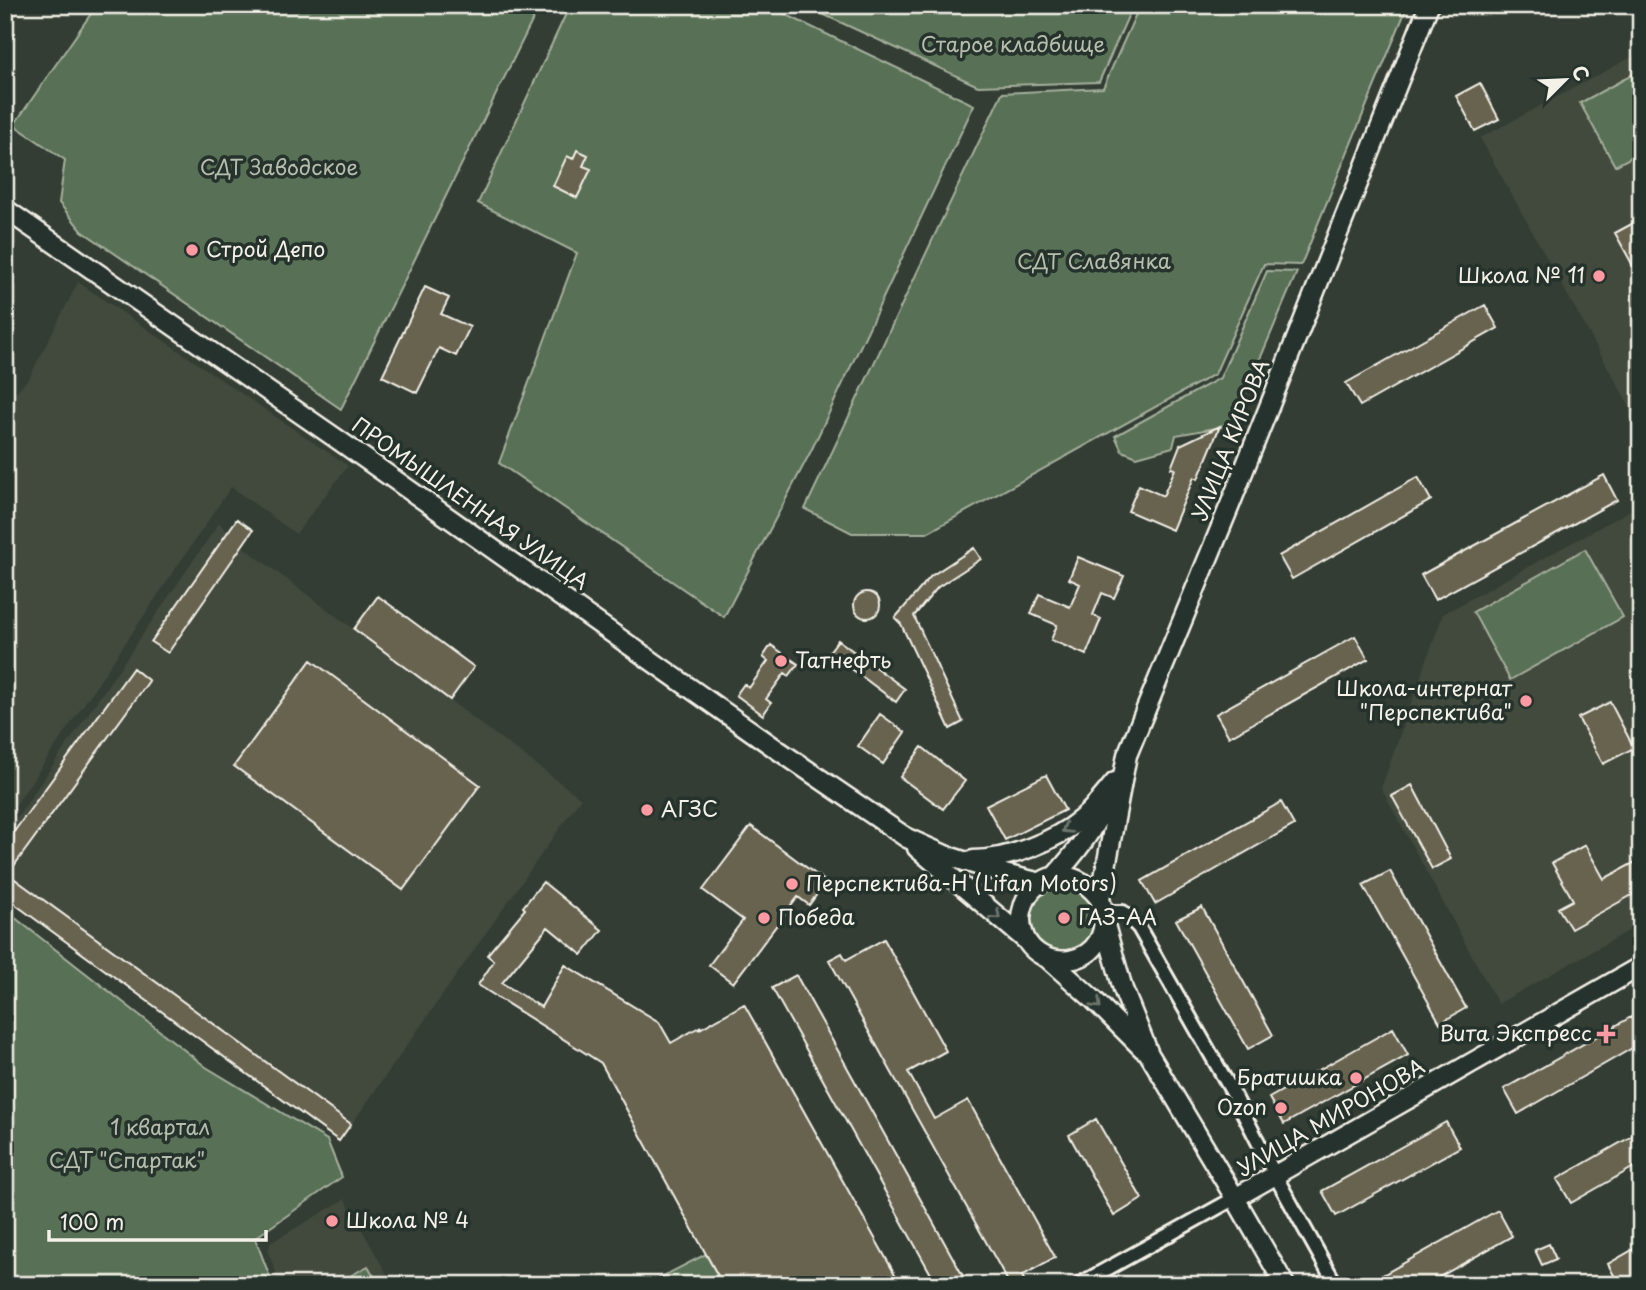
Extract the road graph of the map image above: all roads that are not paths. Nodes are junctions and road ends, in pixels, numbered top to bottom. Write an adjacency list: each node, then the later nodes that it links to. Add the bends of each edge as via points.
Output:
1 (1429, 5): 3 (main road, УЛИЦА КИРОВА)
2 (5, 209): 5 (main road, ПРОМЫШЛЕННАЯ УЛИЦА)
3 (1127, 755): 4 (main road); 8 (main road, УЛИЦА КИРОВА)
4 (1115, 782): 6 (main road, one-way to 6, via 1081,820 1064,831 1004,856); 7 (main road, via 1082,845)
5 (908, 838): 6 (main road); 9 (main road, one-way to 9)
6 (962, 860): 7 (main road, via 1008,875)
7 (1047, 880): 8 (main road, via 1080,880 1092,888); 9 (main road, via 1030,891 1024,903 1022,929)
8 (1103, 912): 10 (main road, via 1101,937 1094,948 1072,960); 12 (main road, УЛИЦА КИРОВА, via 1123,989); 13 (street, via 1124,912 1139,928)
9 (1027, 941): 10 (main road)
10 (1047, 958): 12 (main road, one-way to 12)
11 (1641, 966): 13 (main road, УЛИЦА МИРОНОВА)
12 (1149, 1054): 14 (main road, УЛИЦА КИРОВА)
13 (1275, 1175): 14 (main road, УЛИЦА МИРОНОВА); 17 (street)
14 (1235, 1198): 15 (street, УЛИЦА МИРОНОВА); 16 (main road, УЛИЦА КИРОВА)
15 (1078, 1285)
16 (1285, 1285)
17 (1336, 1285)

